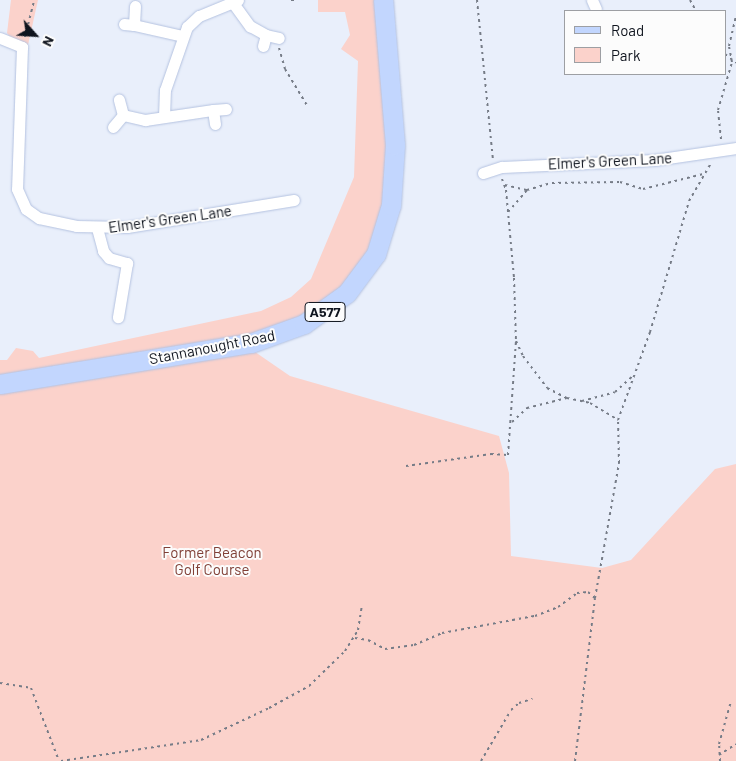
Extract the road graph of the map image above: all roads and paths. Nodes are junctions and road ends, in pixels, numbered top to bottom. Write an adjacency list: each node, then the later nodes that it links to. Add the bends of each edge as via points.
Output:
1 (34, 0): 12 (path)
2 (291, 0): 3 (path)
3 (296, 0)
4 (383, 0): 36 (main road, Stannanought Road / A577, via 395,178 387,224 376,254 347,293 304,324 251,343)
5 (477, 0): 26 (path)
6 (235, 2): 9 (street, via 199,16); 11 (street, via 250,26 265,40)
7 (135, 6): 9 (street, via 129,25)
8 (736, 15): 14 (path, via 729,46)
9 (183, 36): 21 (street, via 165,90)
10 (0, 38): 12 (street)
11 (279, 38): 17 (path, via 285,68)
12 (22, 49): 32 (street, Elmer's Green Lane, via 17,189 21,202 32,214 52,223)
13 (726, 55): 14 (path)
14 (732, 62): 15 (path); 25 (path, via 718,110)
15 (736, 62)
16 (119, 100): 20 (street)
17 (308, 107)
18 (226, 109): 19 (street)
19 (213, 110): 21 (street); 22 (street)
20 (123, 115): 21 (street, via 145,120); 23 (street)
21 (164, 117)
22 (215, 124)
23 (113, 127)
24 (736, 148): 25 (street, Elmer's Green Lane)
25 (722, 149): 26 (street, Elmer's Green Lane, via 654,160); 27 (path)
26 (489, 171): 28 (path)
27 (703, 174): 29 (path, via 648,188 620,182 566,182 540,184); 35 (path, via 689,201)
28 (505, 185): 29 (path); 31 (path)
29 (527, 190): 31 (path)
30 (294, 200): 32 (street, Elmer's Green Lane, via 145,225)
31 (508, 212): 34 (path)
32 (97, 228): 33 (street, via 103,251 109,258 127,263)
33 (118, 317)
34 (516, 341): 37 (path, via 538,380); 40 (path)
35 (636, 373): 38 (path, via 614,392); 39 (path)
36 (0, 384)
37 (567, 398): 38 (path); 40 (path, via 527,408)
38 (580, 401): 39 (path, via 600,408)
39 (618, 420): 42 (path, via 620,463)
40 (511, 423): 41 (path, via 508,455 491,454)
41 (406, 466)
42 (595, 598): 44 (path, via 580,592 558,607 535,616 442,633 414,645 385,649 368,640); 52 (path)
43 (362, 606): 44 (path)
44 (354, 638): 50 (path, via 309,686 211,737)
45 (0, 683): 50 (path, via 31,688)
46 (532, 699): 51 (path, via 511,710)
47 (731, 701): 49 (path)
48 (736, 744): 49 (path)
49 (719, 755): 53 (path)
50 (60, 761)
51 (481, 761)
52 (574, 761)
53 (720, 761)

